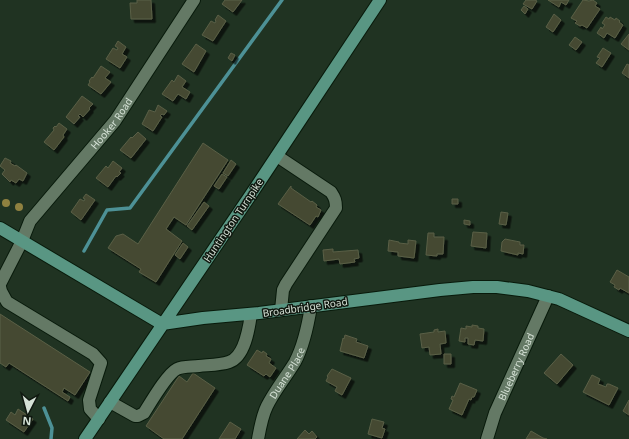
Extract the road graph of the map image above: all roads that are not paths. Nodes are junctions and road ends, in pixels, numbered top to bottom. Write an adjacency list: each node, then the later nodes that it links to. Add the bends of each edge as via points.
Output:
1 (194, 0): 5 (street, Hooker Road, via 114,121 30,221)
2 (380, 0): 3 (main road, Huntington Turnpike)
3 (277, 156): 10 (street, via 331,192 336,202 336,208 286,284); 12 (main road, Huntington Turnpike)
4 (0, 228): 5 (main road)
5 (22, 241): 6 (street, Hooker Road); 12 (main road)
6 (0, 284)
7 (0, 287): 15 (street, via 7,302 93,354 101,363 89,400 90,409)
8 (548, 296): 9 (main road, Broadbridge Road, via 514,289 473,287); 13 (main road, Broadbridge Road); 18 (street, Blueberry Road, via 495,413)
9 (311, 306): 10 (main road, Broadbridge Road); 17 (street, Duane Place, via 304,341 295,362 266,407)
10 (281, 310): 11 (main road, Broadbridge Road)
11 (251, 314): 12 (main road, Broadbridge Road); 14 (street, via 245,342 236,358 230,362 178,368 170,374 144,413 138,416)
12 (162, 324): 14 (main road, Huntington Turnpike)
13 (629, 331)
14 (110, 402): 15 (main road, Huntington Turnpike)
15 (99, 419): 16 (main road, Huntington Turnpike)
16 (85, 439)
17 (258, 439)
18 (487, 439)

